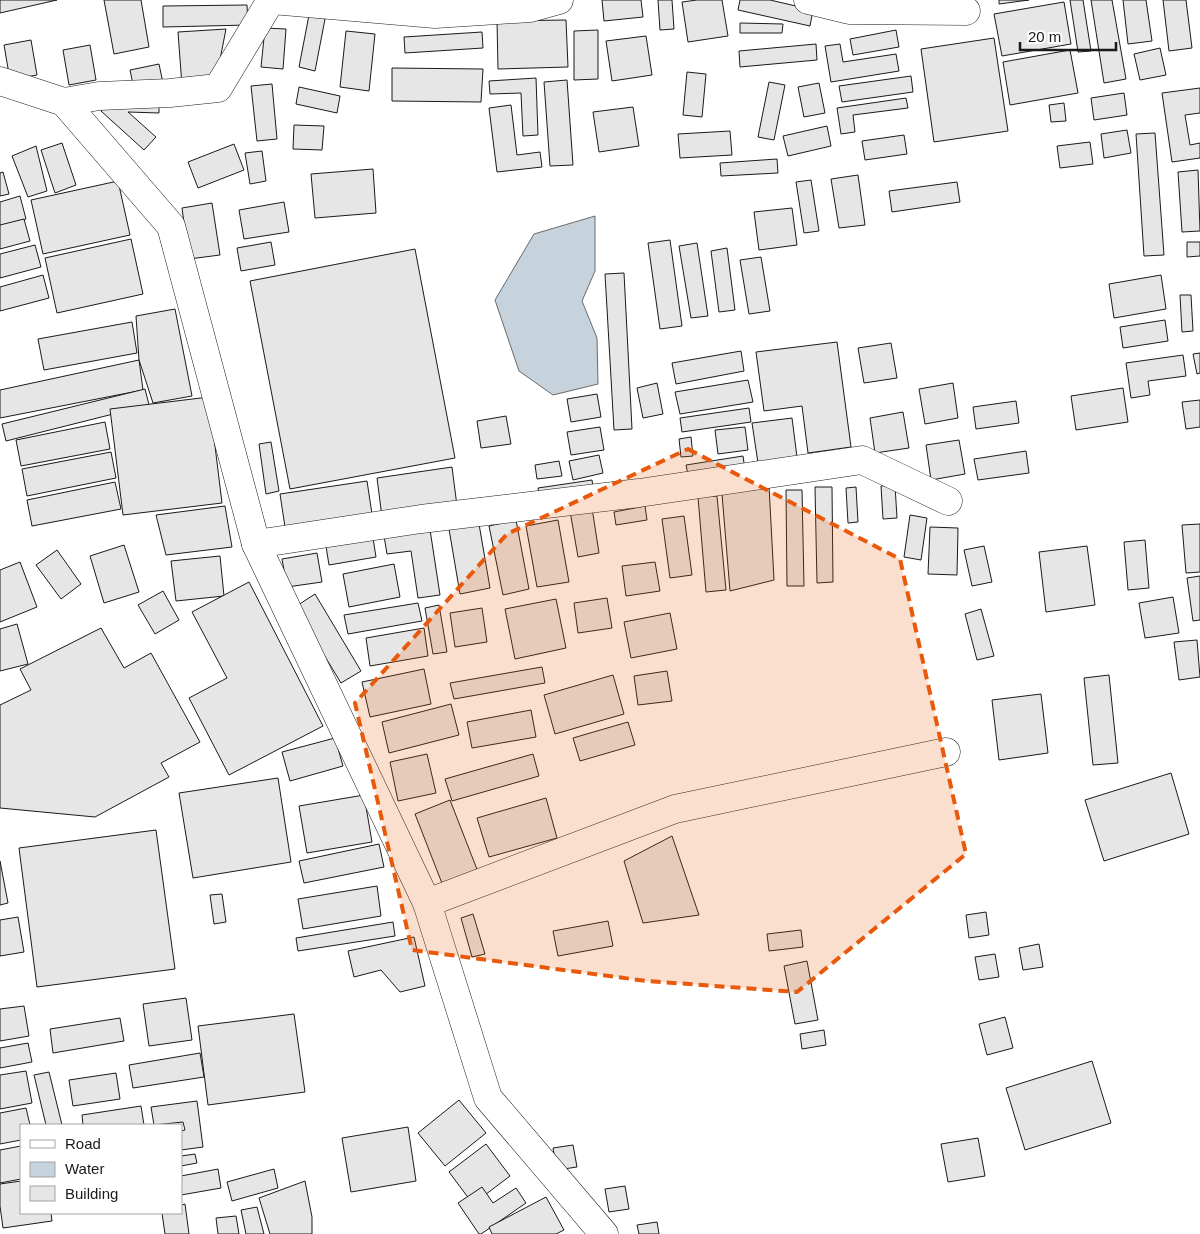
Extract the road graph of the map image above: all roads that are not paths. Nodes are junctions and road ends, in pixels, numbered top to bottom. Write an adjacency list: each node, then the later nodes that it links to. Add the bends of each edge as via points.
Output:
1 (272, 0): 2 (street, via 435,14 530,8); 6 (street, via 218,88 99,96)
2 (559, 0)
3 (808, 0): 4 (street, via 849,10)
4 (966, 11)
5 (0, 81): 6 (street)
6 (64, 102): 8 (street, via 171,226)
7 (948, 501): 8 (street, via 862,460)
8 (256, 544): 10 (street)
9 (946, 752): 10 (street, via 675,808)
10 (427, 903): 11 (street, via 488,1098)
11 (604, 1234)

